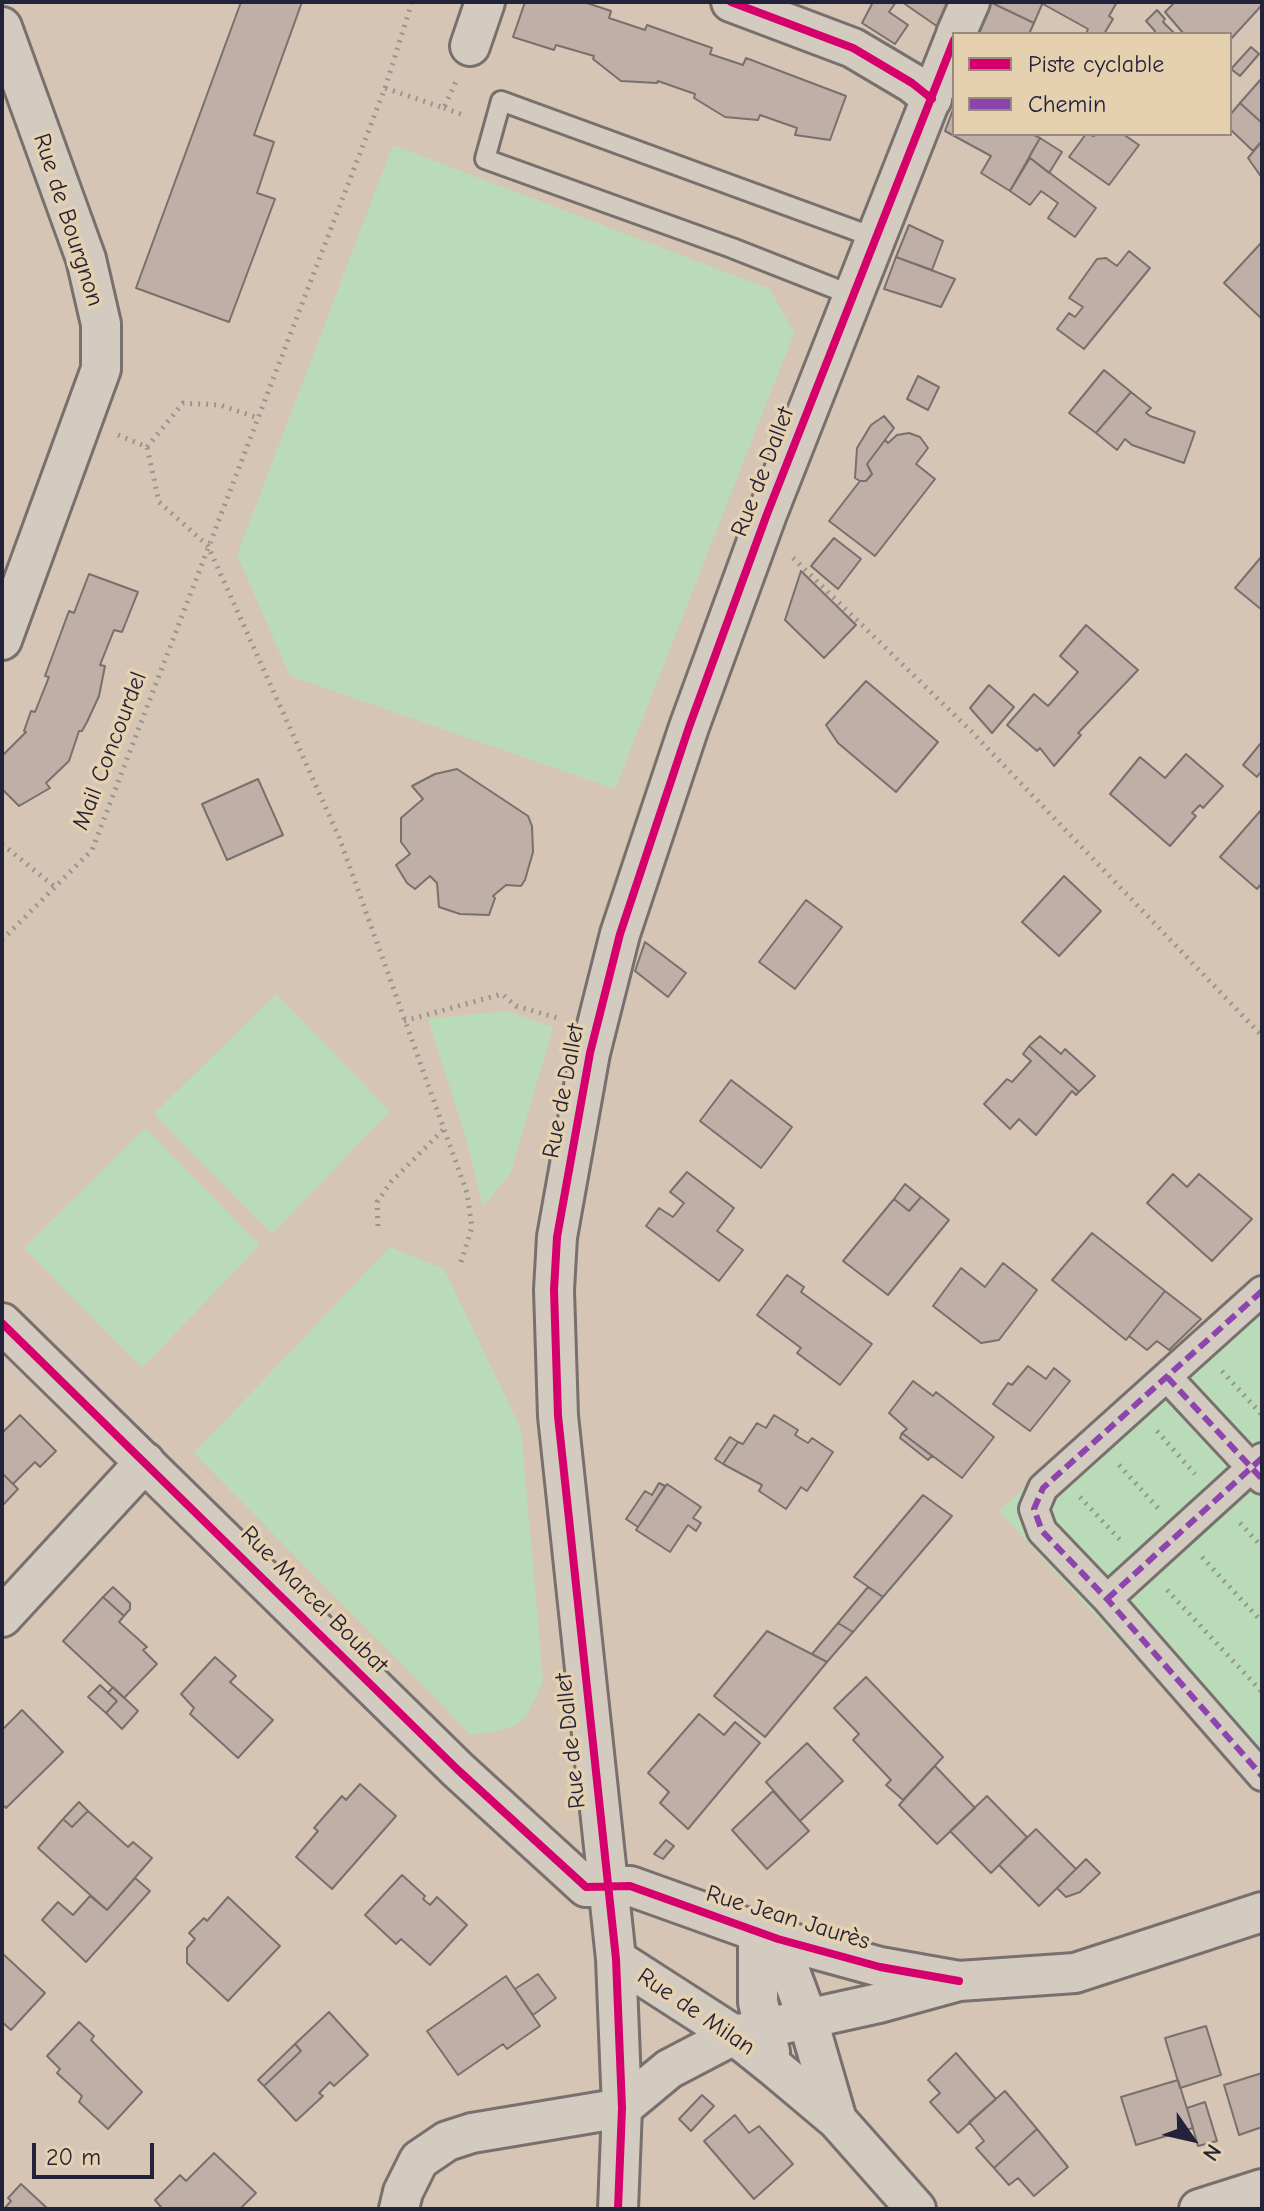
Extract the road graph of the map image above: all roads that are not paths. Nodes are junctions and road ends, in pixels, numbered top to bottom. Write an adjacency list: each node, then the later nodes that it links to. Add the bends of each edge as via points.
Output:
1 (485, 2): 7 (street)
2 (731, 2): 8 (street, via 853,48)
3 (970, 2): 5 (street)
4 (2, 27): 11 (street, Rue de Bourgnon, via 86,259 101,324 101,369)
5 (957, 32)
6 (952, 45): 8 (street, Rue de Dallet)
7 (470, 46)
8 (932, 99): 9 (street, Rue de Dallet)
9 (876, 238): 10 (street, Rue de Dallet); 10 (lane, via 501,101 485,159)
10 (854, 296): 20 (street, Rue de Dallet, via 689,727 620,934 590,1053 557,1237 558,1416)
11 (2, 640)
12 (1262, 1291): 14 (street)
13 (2, 1323): 15 (street, Rue Marcel Boubat)
14 (1167, 1377): 16 (street); 17 (street, via 1043,1488 1034,1509 1042,1531)
15 (145, 1462): 18 (street); 20 (street, Rue Marcel Boubat, via 458,1770 586,1887)
16 (1258, 1468): 17 (street)
17 (1107, 1599): 19 (street)
18 (2, 1617)
19 (1262, 1776)
20 (607, 1886): 22 (street, Rue Jean Jaurès, via 630,1886); 23 (street, Rue de Dallet)
21 (1262, 1912): 24 (street, Rue Jean Jaurès, via 1075,1973)
22 (768, 1936): 24 (street, Rue Jean Jaurès, via 880,1967); 25 (street, Rue de Milan); 26 (street, Rue de Milan)
23 (616, 1959): 26 (street, Rue de Milan); 27 (street, Rue de Dallet)
24 (959, 1981): 25 (street, Rue Jean Jaurès)
25 (807, 2017): 26 (street, Rue Jean Jaurès); 28 (street, Rue de Milan)
26 (749, 2032): 27 (street, Rue Jean Jaurès, via 669,2069); 28 (street, Rue de Milan, via 774,2067)
27 (622, 2108): 30 (street, via 447,2141 419,2160); 31 (street, Rue de Dallet)
28 (837, 2120): 32 (street, Rue de Milan)
29 (1262, 2189): 33 (street)
30 (399, 2209)
31 (618, 2209)
32 (916, 2209)
33 (1199, 2209)

